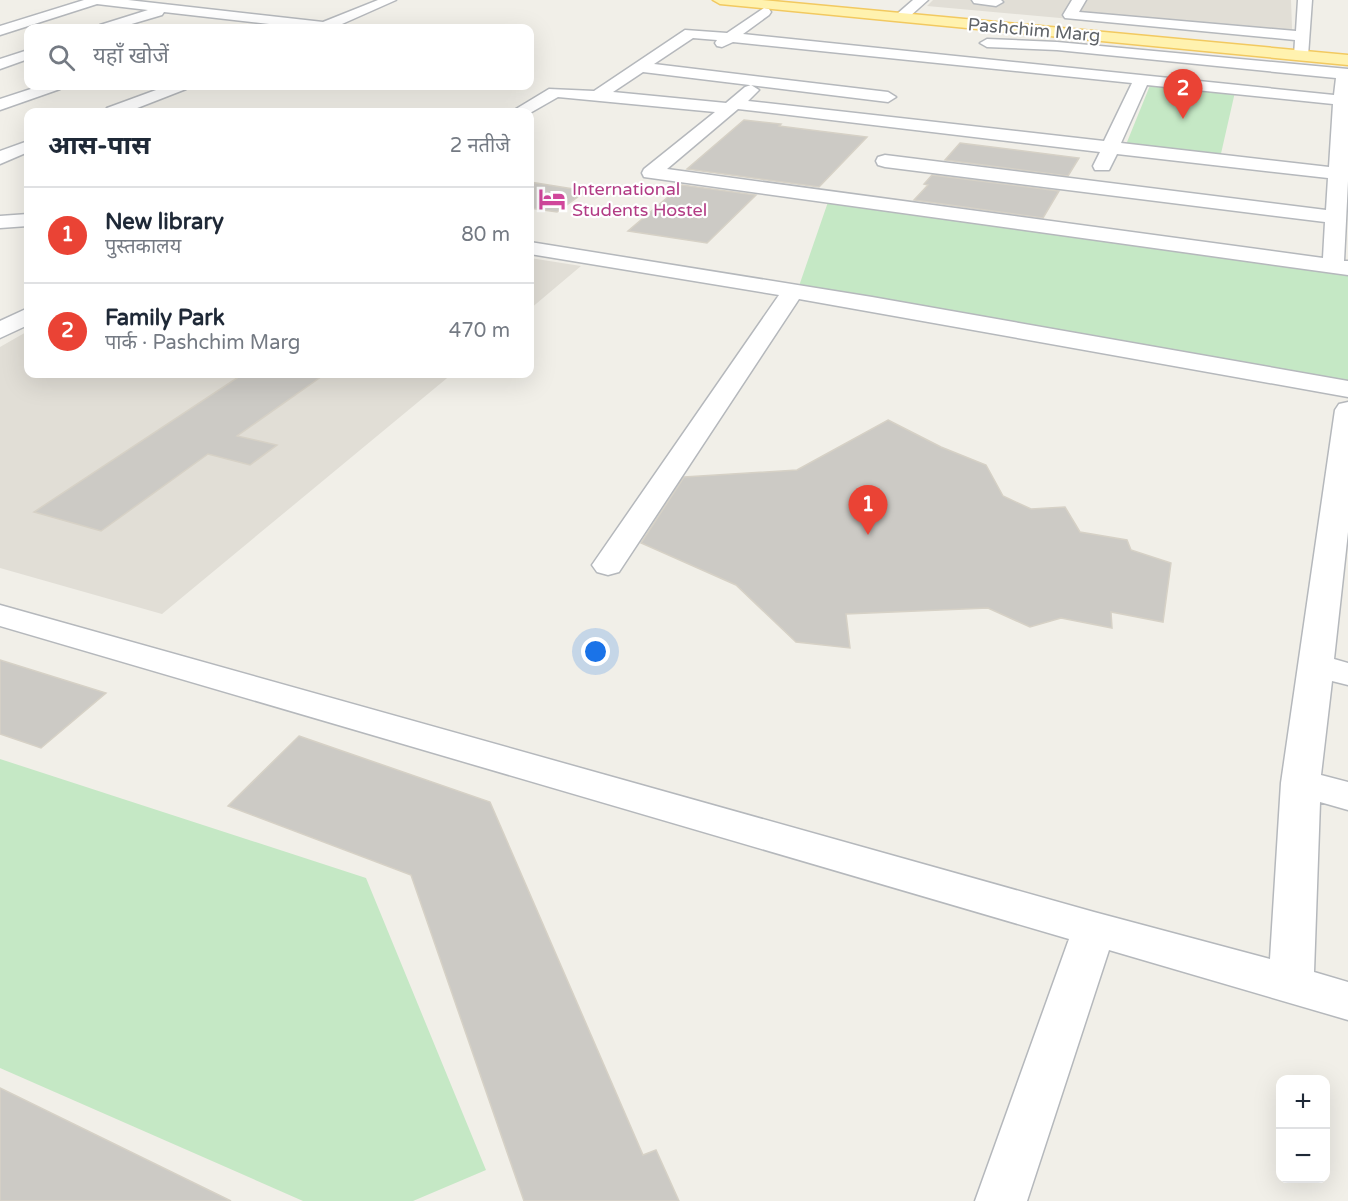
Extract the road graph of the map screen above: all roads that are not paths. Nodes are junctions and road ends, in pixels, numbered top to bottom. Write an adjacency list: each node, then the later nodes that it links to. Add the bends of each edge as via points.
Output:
1 (96, 0): 12 (street); 20 (street)
2 (193, 0): 12 (street)
3 (389, 0): 19 (street)
4 (720, 0): 29 (main road, Pashchim Marg)
5 (755, 0): 13 (main road)
6 (921, 0): 13 (street)
7 (979, 0): 10 (street)
8 (1079, 0): 23 (street, via 1070,15)
9 (1305, 0): 23 (street)
10 (996, 2)
11 (270, 7): 14 (street)
12 (168, 8): 14 (street); 16 (street)
13 (904, 14): 29 (main road)
14 (242, 17): 17 (street); 18 (street)
15 (763, 19): 24 (street)
16 (118, 24)
17 (222, 24)
18 (295, 24)
19 (334, 24)
20 (0, 31): 21 (street)
21 (24, 34)
22 (821, 34): 26 (street)
23 (1303, 36): 29 (street)
24 (730, 37): 26 (street); 27 (street); 36 (street, via 690,33)
25 (971, 41): 34 (street)
26 (806, 45): 28 (street); 37 (street)
27 (714, 49)
28 (855, 50): 31 (street); 38 (street)
29 (1302, 54): 34 (main road, Pashchim Marg)
30 (24, 55): 32 (street)
31 (928, 57): 33 (street); 39 (street)
32 (0, 64): 35 (street)
33 (1010, 66): 41 (street); 42 (street)
34 (1347, 66): 48 (street)
35 (24, 67)
36 (640, 67): 37 (street); 46 (street)
37 (776, 69): 38 (street); 47 (street); 50 (street)
38 (828, 70): 47 (street, via 899,86)
39 (914, 72)
40 (539, 80): 45 (street, via 564,85)
41 (1142, 80): 48 (street); 55 (street)
42 (991, 81)
43 (43, 90): 49 (street)
44 (170, 90): 51 (street)
45 (555, 92): 46 (street); 52 (street)
46 (597, 96): 50 (street)
47 (888, 97): 53 (street)
48 (1345, 100): 59 (street)
49 (0, 105)
50 (731, 106): 53 (street); 60 (street, via 651,173)
51 (123, 108)
52 (526, 108)
53 (866, 119): 54 (street)
54 (914, 125): 55 (street); 58 (street)
55 (1110, 147): 59 (street); 61 (street)
56 (24, 148): 57 (street)
57 (0, 158)
58 (885, 161): 60 (street); 61 (street)
59 (1343, 174): 62 (street)
60 (864, 187): 61 (street)
61 (1082, 208): 62 (street); 66 (street)
62 (1335, 217): 66 (street)
63 (24, 220): 64 (street)
64 (0, 222)
65 (534, 249): 67 (street)
66 (1340, 267)
67 (793, 291): 72 (street); 74 (street)
68 (0, 305): 69 (street)
69 (24, 309)
70 (24, 317): 71 (street)
71 (0, 331)
72 (1348, 389)
73 (1348, 410): 76 (street)
74 (608, 564)
75 (0, 615): 79 (street)
76 (1332, 670): 77 (street)
77 (1301, 783): 78 (street); 80 (street)
78 (1348, 796)
79 (1094, 929): 80 (street); 82 (street)
80 (1291, 983): 81 (street)
81 (1348, 1001)
82 (1001, 1201)

